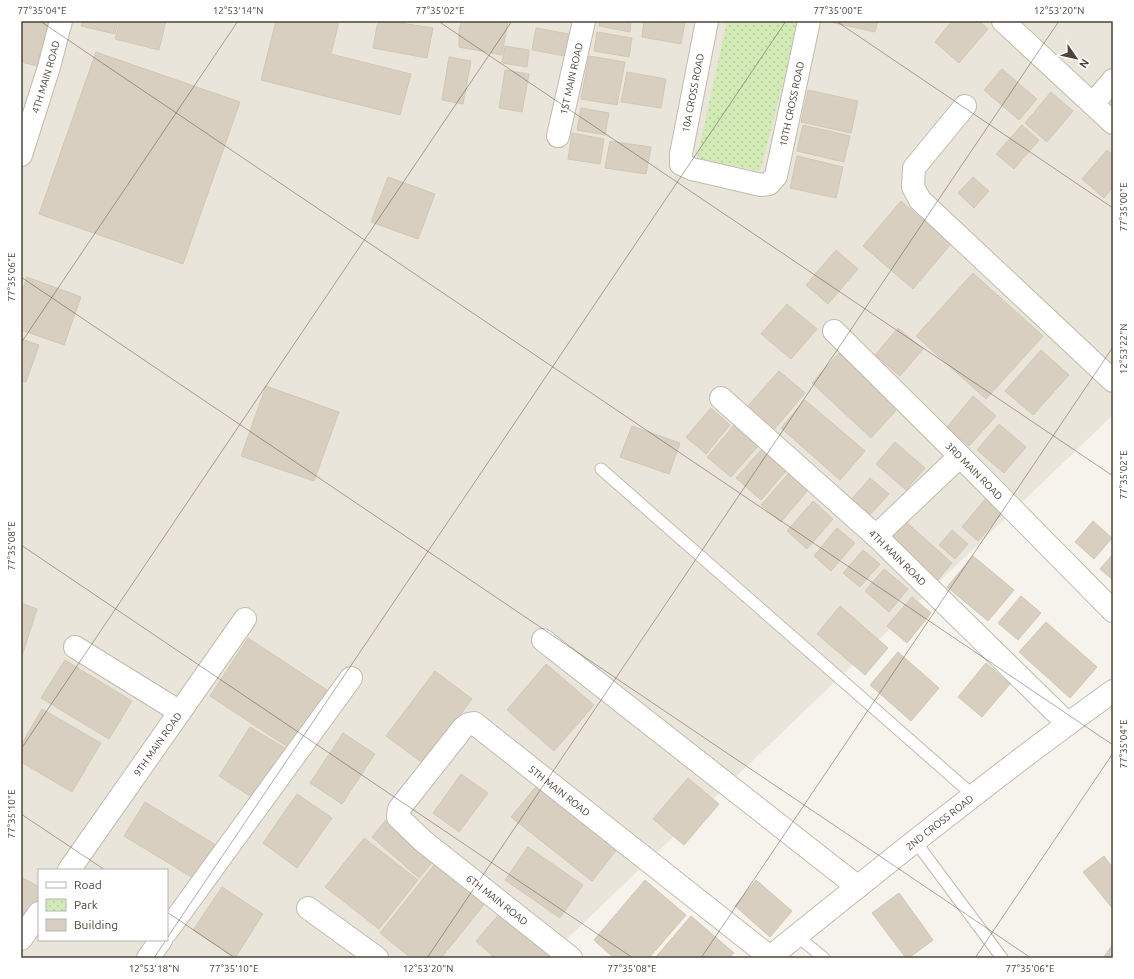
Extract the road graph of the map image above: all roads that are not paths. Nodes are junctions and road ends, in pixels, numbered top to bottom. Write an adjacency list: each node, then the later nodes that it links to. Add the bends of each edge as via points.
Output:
1 (61, 21): 11 (street, 4TH MAIN ROAD)
2 (584, 21): 10 (street, 1ST MAIN ROAD)
3 (707, 21): 12 (street, 10A CROSS ROAD, via 680,154 681,164 692,169)
4 (808, 21): 12 (street, 10TH CROSS ROAD, via 776,176)
5 (1007, 25): 7 (street)
6 (1113, 80): 7 (street)
7 (1093, 104): 9 (street)
8 (965, 106): 14 (street, via 914,168 913,186 920,200)
9 (1113, 123)
10 (558, 136)
11 (21, 155)
12 (770, 184)
13 (834, 331): 16 (street, 3RD MAIN ROAD)
14 (1113, 381)
15 (721, 398): 18 (street, 4TH MAIN ROAD)
16 (960, 456): 18 (street); 19 (street, 3RD MAIN ROAD)
17 (601, 469): 27 (lane)
18 (876, 536): 26 (street, 4TH MAIN ROAD)
19 (1113, 611)
20 (245, 619): 25 (street, 9TH MAIN ROAD)
21 (543, 640): 31 (street)
22 (75, 647): 25 (street)
23 (351, 678): 34 (street)
24 (1113, 692): 26 (street, 2ND CROSS ROAD)
25 (180, 712): 30 (street, 9TH MAIN ROAD)
26 (1068, 724): 27 (street, 2ND CROSS ROAD)
27 (974, 796): 29 (street, 2ND CROSS ROAD)
28 (423, 841): 38 (street, 5TH MAIN ROAD, via 398,817 399,809 463,728 474,723); 41 (street, 6TH MAIN ROAD)
29 (915, 841): 31 (street, 2ND CROSS ROAD); 43 (lane)
30 (70, 869)
31 (858, 887): 35 (street, 2ND CROSS ROAD)
32 (308, 908): 40 (street)
33 (38, 914): 36 (street)
34 (168, 930)
35 (796, 936): 38 (street, 2ND CROSS ROAD); 42 (lane)
36 (21, 939)
37 (160, 941): 39 (street)
38 (769, 957)
39 (148, 958)
40 (377, 958)
41 (571, 958)
42 (824, 958)
43 (1002, 958)

